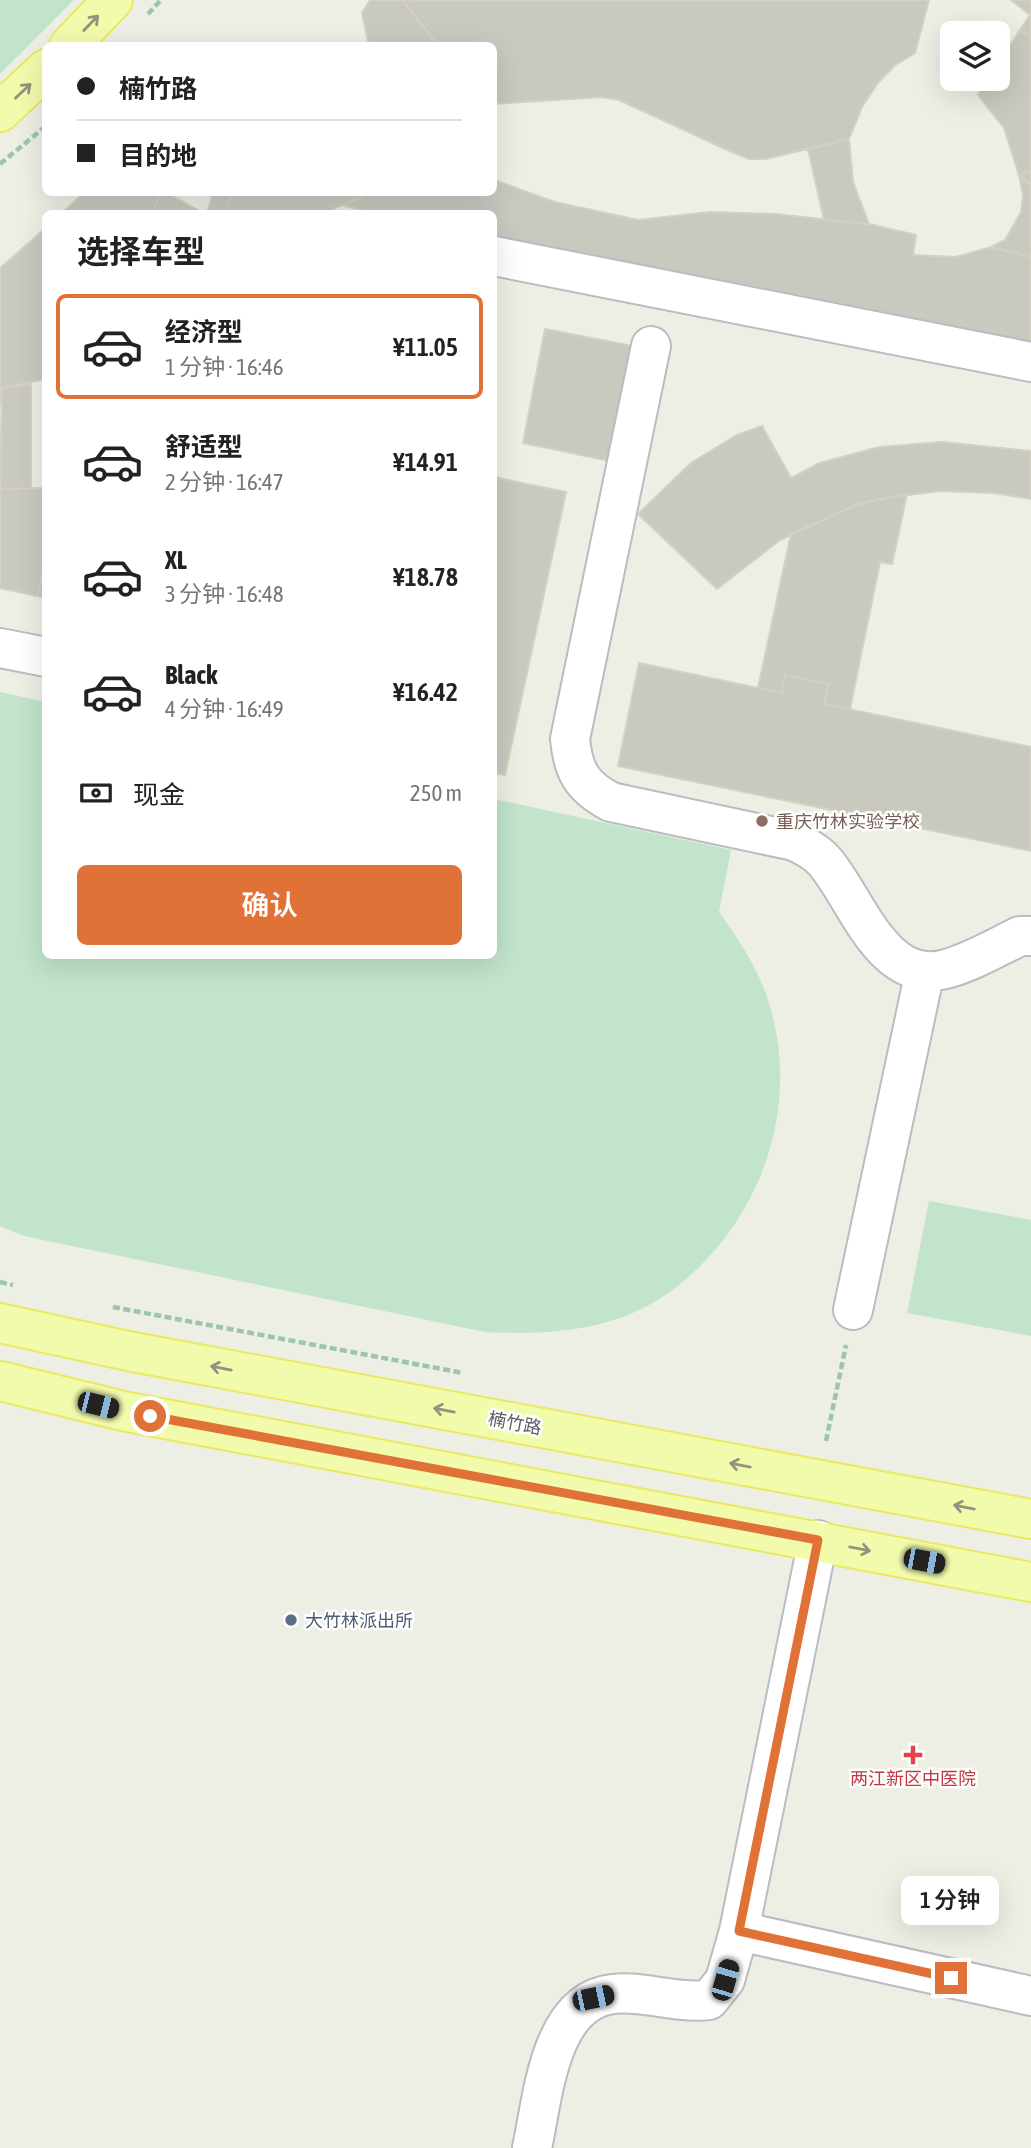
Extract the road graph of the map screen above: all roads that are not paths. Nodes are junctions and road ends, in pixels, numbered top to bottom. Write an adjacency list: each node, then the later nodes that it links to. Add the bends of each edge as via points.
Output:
1 (113, 0): 2 (main road, one-way to 1)
2 (73, 42)
3 (42, 73): 4 (main road, one-way to 3)
4 (0, 112)
5 (497, 257): 7 (street)
6 (651, 346): 11 (street, via 570,739 579,778 592,793 611,802 794,841 812,850 825,862 878,942 893,957)
7 (1031, 362)
8 (0, 648): 9 (street)
9 (42, 656)
10 (1031, 936): 11 (street, via 1020,936 944,970)
11 (925, 971): 12 (street)
12 (853, 1310)
13 (0, 1323): 15 (main road, 楠竹路, one-way to 13, via 141,1354)
14 (0, 1381): 16 (main road, via 123,1411)
15 (1031, 1519)
16 (818, 1540): 17 (main road, one-way to 17); 18 (street)
17 (1031, 1582)
18 (739, 1931): 19 (street); 20 (street, via 725,1980 709,2000 685,2003 615,1993 593,1998 567,2021 553,2051)
19 (1031, 1996)
20 (532, 2148)

